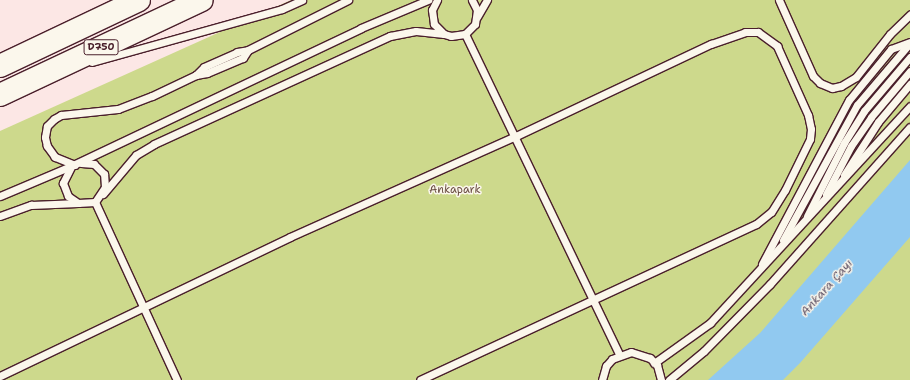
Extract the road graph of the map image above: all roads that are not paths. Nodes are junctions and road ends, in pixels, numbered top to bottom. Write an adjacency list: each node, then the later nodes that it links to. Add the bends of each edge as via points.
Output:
1 (139, 0): 15 (highway, D750)
2 (202, 0): 20 (highway, D750)
3 (302, 0): 20 (lane, via 282,9)
4 (348, 0): 26 (lane, via 248,50 237,52 204,67 196,75 118,109 61,115 54,119 47,126 47,146 55,157)
5 (428, 0): 26 (lane, via 354,31)
6 (437, 0): 12 (lane, via 432,18)
7 (472, 0): 11 (lane)
8 (486, 0): 11 (lane)
9 (779, 0): 10 (lane, via 814,76 820,84 832,88 856,77 890,34)
10 (910, 15)
11 (477, 17): 13 (lane, via 475,24)
12 (444, 34): 13 (lane); 28 (lane, via 416,31 390,36 154,144 136,155)
13 (465, 34): 25 (lane)
14 (910, 42): 35 (lane, via 857,105); 36 (lane, via 891,49 849,100)
15 (35, 50): 17 (highway); 18 (highway, D750)
16 (910, 57): 34 (lane, via 864,111 844,143)
17 (0, 62)
18 (0, 66)
19 (910, 71): 32 (lane, via 871,117 851,146)
20 (36, 78): 22 (highway, D750)
21 (910, 84): 27 (lane, via 859,148)
22 (0, 95)
23 (910, 106): 27 (lane)
24 (910, 127): 46 (lane, via 770,284 704,351)
25 (516, 136): 37 (lane); 37 (lane, via 745,32 758,32 777,46 808,115 811,129 810,139 786,190 771,212 756,224); 38 (lane, via 290,237)
26 (75, 164): 28 (lane, via 94,164 104,174); 29 (lane); 31 (lane, via 65,176 64,190)
27 (838, 185): 32 (lane)
28 (103, 194): 30 (lane)
29 (0, 196)
30 (95, 202): 31 (lane); 38 (lane)
31 (78, 203): 33 (lane, via 31,205)
32 (821, 204): 34 (lane)
33 (0, 216)
34 (804, 222): 35 (lane)
35 (778, 250): 36 (lane)
36 (756, 274): 40 (lane, via 710,323)
37 (593, 299): 39 (lane); 43 (lane)
38 (143, 310): 41 (lane); 42 (lane)
39 (619, 354): 40 (lane, via 641,354); 44 (lane, via 606,366)
40 (654, 363): 45 (lane)
41 (0, 376)
42 (177, 380)
43 (420, 380)
44 (602, 380)
45 (661, 380)
46 (670, 380)

